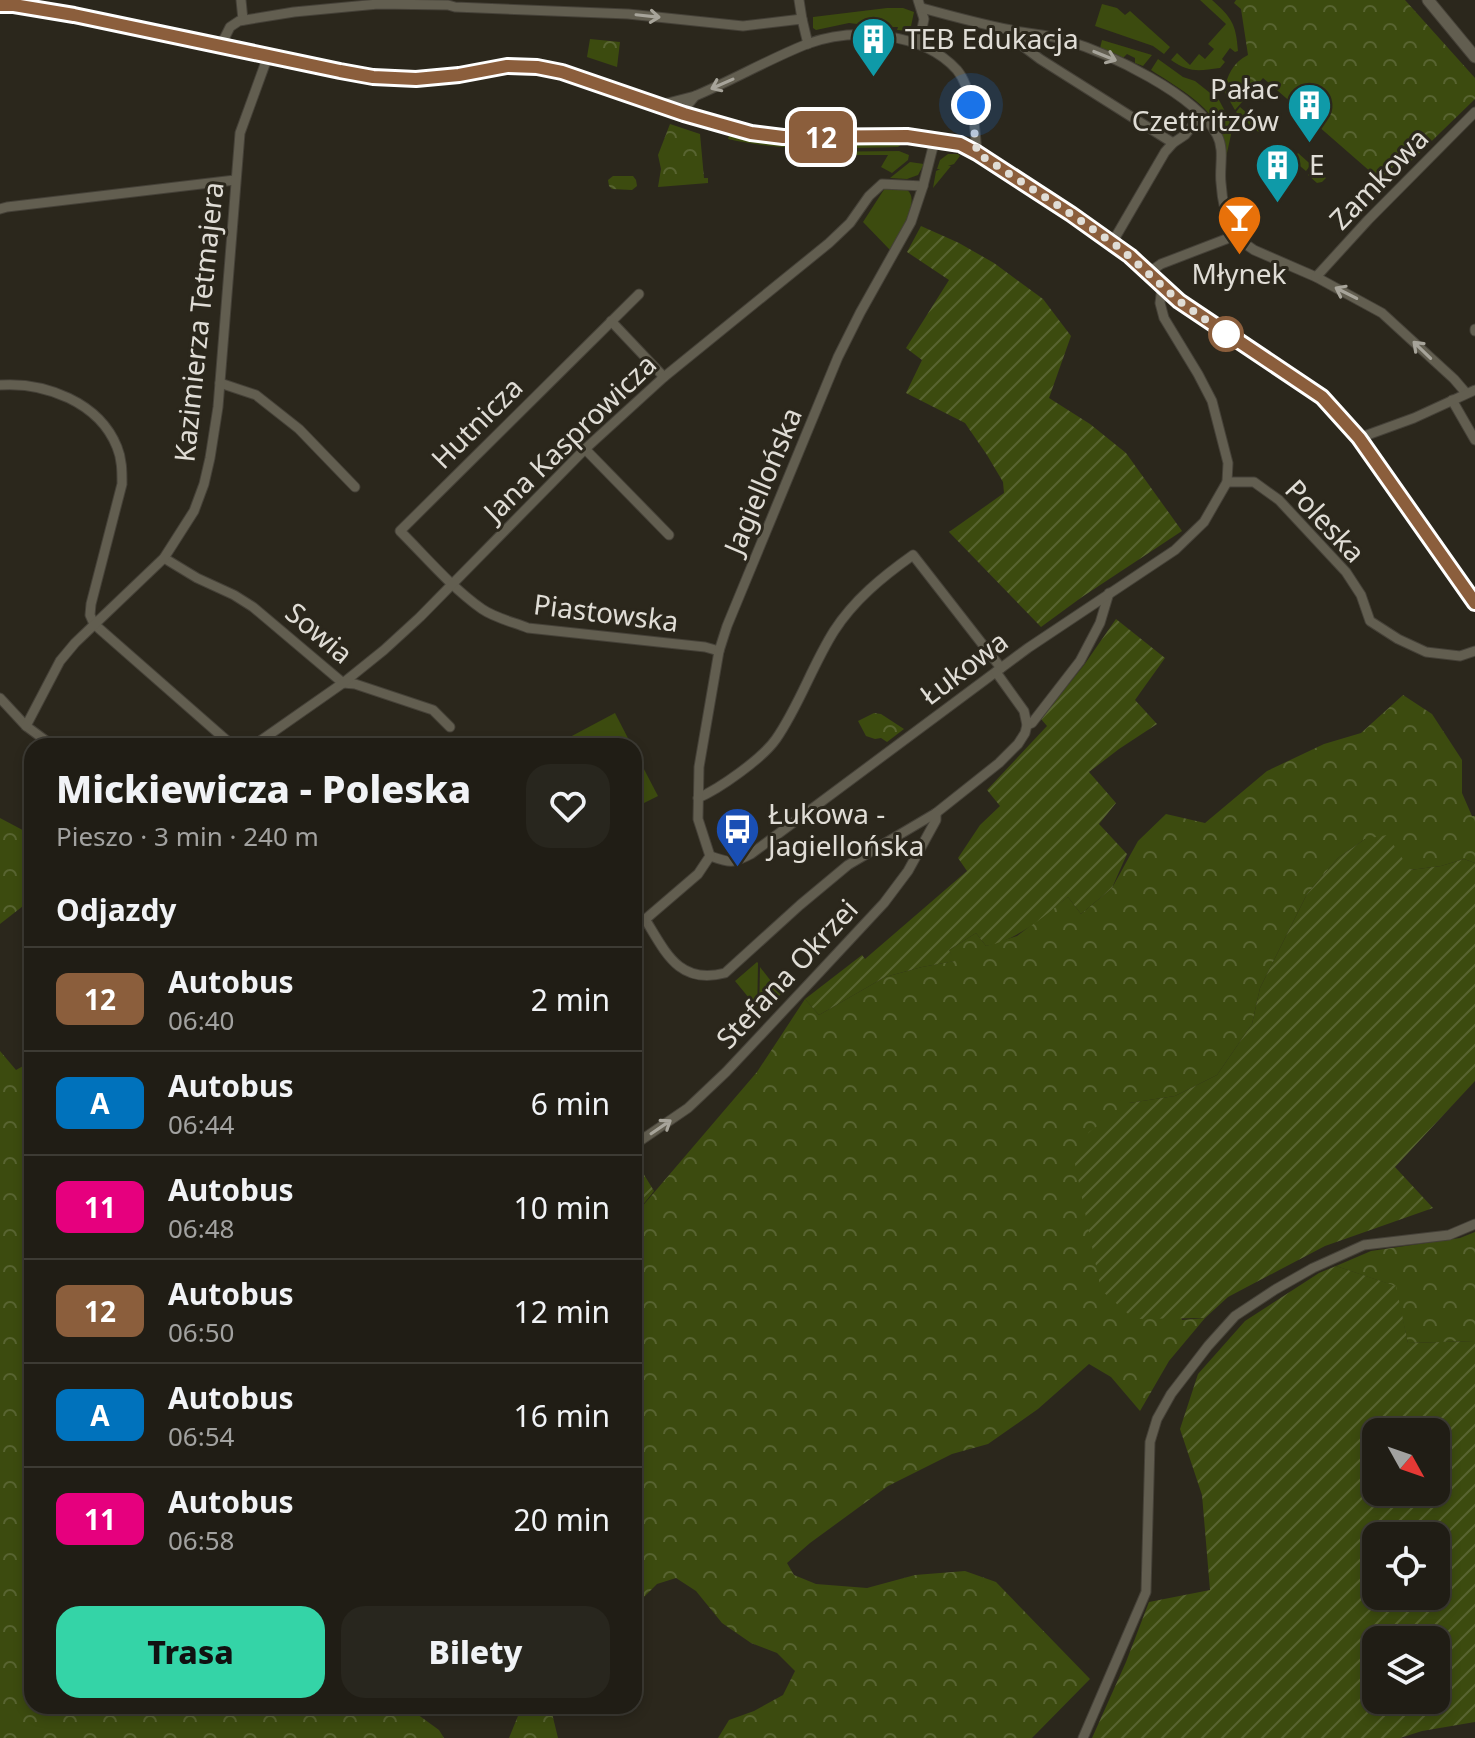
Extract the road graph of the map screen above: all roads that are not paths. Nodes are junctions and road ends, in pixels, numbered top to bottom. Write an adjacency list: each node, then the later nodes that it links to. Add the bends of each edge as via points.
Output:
1 (241, 0): 8 (street)
2 (799, 0): 7 (street)
3 (1428, 0): 14 (street)
4 (920, 4): 9 (street); 10 (street, via 924,19)
5 (0, 5): 6 (street)
6 (55, 5): 12 (street)
7 (802, 19): 8 (street, one-way to 7, via 378,4 628,14 743,26); 11 (street)
8 (243, 20): 12 (street, via 230,27)
9 (1014, 31): 19 (street, one-way to 19, via 1065,40 1131,67); 21 (street, via 1040,59)
10 (919, 43): 11 (street, via 856,35); 22 (street, via 958,71 964,82)
11 (808, 44): 15 (street, one-way to 15)
12 (221, 45): 13 (street)
13 (268, 56): 16 (street, via 373,77 416,79 537,67); 23 (street, Kazimierza Tetmajera, via 240,133)
14 (1475, 57)
15 (695, 96): 16 (street); 18 (street)
16 (660, 105): 18 (street)
17 (1475, 112): 29 (street, Zamkowa)
18 (684, 114): 20 (street, via 783,137)
19 (1201, 115): 21 (street); 26 (street, via 1220,141 1221,184)
20 (935, 139): 22 (street); 24 (street, Jagiellońska)
21 (1173, 143): 27 (street)
22 (977, 153): 27 (street)
23 (235, 180): 25 (street); 34 (street, Kazimierza Tetmajera)
24 (923, 186): 33 (street, Jana Kasprowicza, via 882,184 829,243); 49 (street, Jagiellońska, via 911,222 838,357)
25 (0, 209)
26 (1234, 236): 28 (street); 29 (street)
27 (1112, 243): 28 (street)
28 (1148, 273): 30 (street)
29 (1316, 277): 36 (street, one-way to 29, via 1382,313)
30 (1162, 287): 38 (street, via 1322,397); 41 (street, via 1164,318 1212,401 1228,463)
31 (639, 294): 32 (street, Hutnicza)
32 (611, 321): 33 (street); 45 (street, Hutnicza, via 400,531)
33 (664, 377): 40 (street, Jana Kasprowicza)
34 (220, 383): 42 (street, via 256,395 299,429); 44 (street, Kazimierza Tetmajera, via 204,484 194,511)
35 (0, 385): 48 (street, via 32,386 74,401 102,422 118,449 122,484 91,604)
36 (1470, 392): 37 (street)
37 (1452, 400): 38 (street); 39 (street)
38 (1359, 438): 47 (street)
39 (1475, 440)
40 (585, 449): 43 (street); 45 (street, Jana Kasprowicza)
41 (1227, 482): 46 (street, Łukowa, via 1204,522 1175,550); 50 (street, Poleska, via 1254,482 1279,500 1346,572 1370,621 1426,652 1460,656)
42 (355, 487)
43 (669, 535)
44 (164, 558): 48 (street, Kazimierza Tetmajera); 52 (street, Sowia, via 253,607)
45 (452, 583): 49 (street, Piastowska, via 484,610 528,628); 52 (street, Jana Kasprowicza)
46 (1109, 593): 51 (street, Łukowa); 54 (street, via 1080,661)
47 (1475, 603)
48 (94, 624): 55 (street, Kazimierza Tetmajera, via 60,661); 58 (street)
49 (719, 651): 60 (street, Jagiellońska)
50 (1475, 651)
51 (998, 670): 54 (street); 60 (street, via 913,555 851,607 774,743); 62 (street, Łukowa, via 751,854 736,862)
52 (343, 683): 56 (street, Sowia, via 426,707); 59 (street, Jana Kasprowicza)
53 (0, 698): 55 (street)
54 (1027, 725): 61 (street, via 1018,744 999,763)
55 (26, 726): 57 (street)
56 (450, 727)
57 (42, 738)
58 (224, 738)
59 (264, 738)
60 (698, 798): 62 (street, Jagiellońska, via 698,819)
61 (936, 813): 63 (street, Stefana Okrzei, via 848,865 725,973 695,975 680,969); 65 (street, Stefana Okrzei, one-way to 61, via 688,1108 726,1072 884,903 908,871)
62 (710, 856): 63 (street, via 698,874)
63 (645, 919): 64 (street)
64 (642, 922)
65 (642, 1140)
66 (1475, 1224): 67 (street, via 1449,1235 1364,1245 1313,1268 1235,1316 1198,1358 1157,1419 1150,1450 1146,1592)
67 (1083, 1738)

